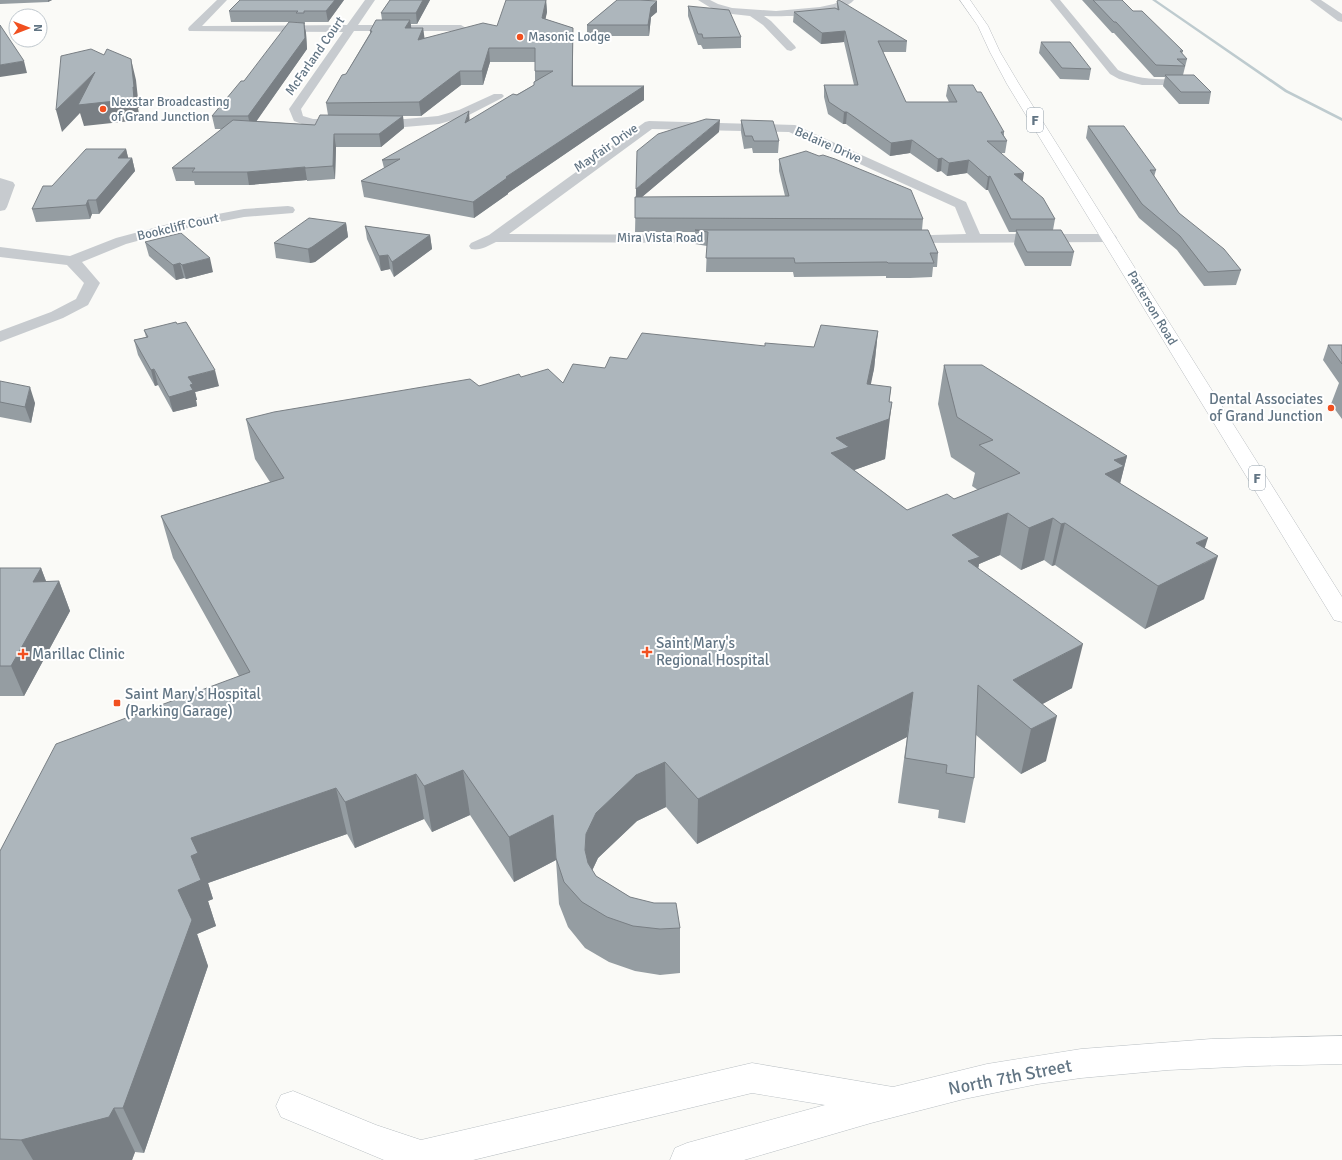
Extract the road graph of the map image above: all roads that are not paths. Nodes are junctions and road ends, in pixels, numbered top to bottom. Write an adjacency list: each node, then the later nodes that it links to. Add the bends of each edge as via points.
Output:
1 (222, 0): 11 (street, via 193,28)
2 (370, 0): 11 (street, McFarland Court)
3 (703, 0): 8 (street, via 714,6)
4 (849, 0): 8 (street, via 834,8)
5 (965, 0): 19 (main road, Patterson Road / F, via 984,26 1005,72)
6 (1055, 0): 13 (street, via 1114,72 1124,78 1154,82)
7 (1315, 0): 9 (street)
8 (754, 14): 12 (street, via 767,23)
9 (1342, 19)
10 (461, 28): 11 (street)
11 (352, 29): 14 (street, McFarland Court, via 295,109 298,118 311,123 439,120 462,113)
12 (791, 48)
13 (1199, 82)
14 (498, 96)
15 (0, 182): 16 (street, via 8,185)
16 (0, 207)
17 (288, 210): 25 (street, Bookcliff Court, via 244,213 176,226 121,241)
18 (494, 238): 20 (street, Mira Vista Road); 22 (street, Belaire Drive, via 649,125 791,128 961,205); 23 (street, Mira Vista Road)
19 (1110, 238): 22 (street); 27 (main road, Patterson Road / F, via 1201,390)
20 (738, 239)
21 (888, 239): 22 (street)
22 (975, 239)
23 (476, 246)
24 (0, 252): 25 (street)
25 (72, 261): 26 (street, via 92,283 82,302 57,315)
26 (0, 337)
27 (1342, 615)
28 (1342, 1050): 29 (main road, North 7th Street, via 1163,1056 1077,1064 994,1077)
29 (894, 1101): 30 (main road, via 752,1078 421,1156 374,1140); 31 (main road, North 7th Street)
30 (293, 1106)
31 (687, 1160)

